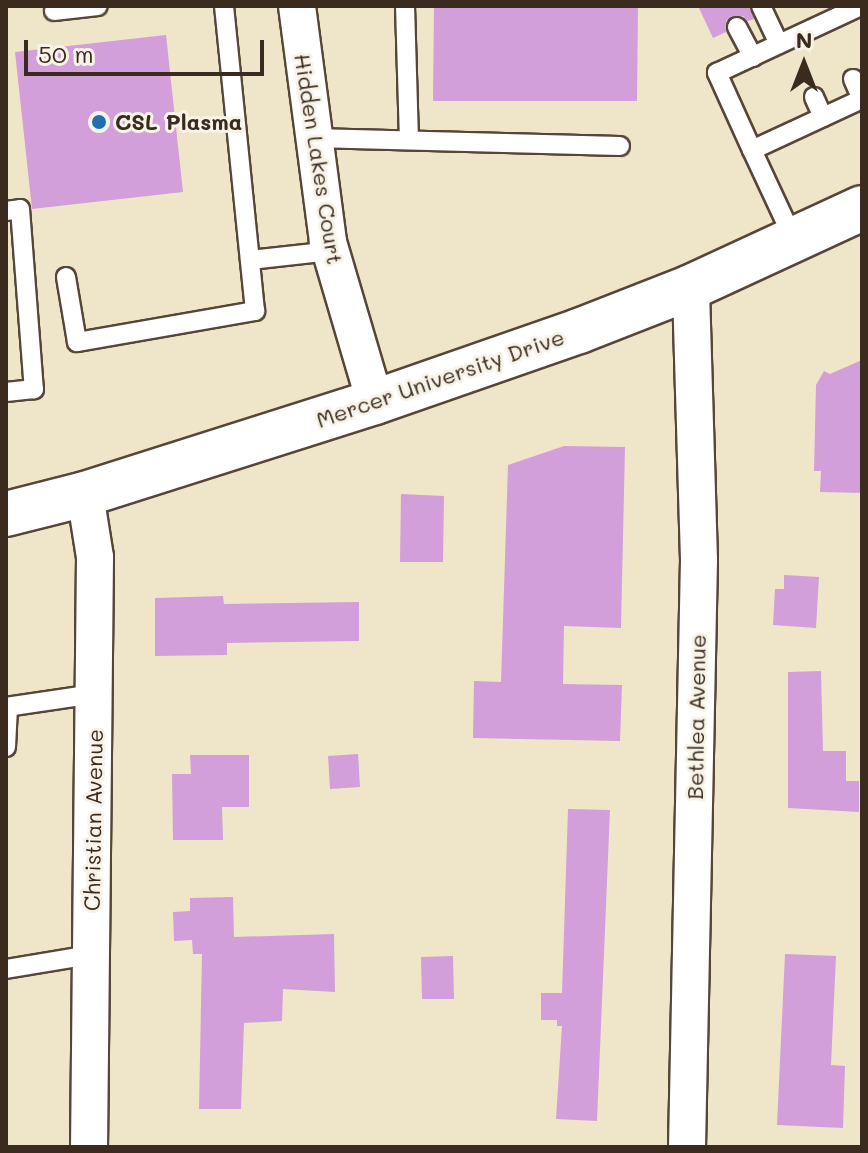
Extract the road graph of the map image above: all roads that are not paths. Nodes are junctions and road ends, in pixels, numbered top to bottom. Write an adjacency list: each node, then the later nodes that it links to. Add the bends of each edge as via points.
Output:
1 (98, 6): 7 (lane)
2 (224, 6): 23 (lane)
3 (297, 6): 15 (street, Hidden Lakes Court)
4 (405, 6): 16 (lane)
5 (761, 6): 9 (lane)
6 (861, 7): 9 (lane, via 829,31)
7 (54, 11)
8 (737, 27): 10 (lane)
9 (787, 47): 10 (lane)
10 (753, 57): 18 (lane, via 717,73)
11 (853, 79): 13 (lane)
12 (814, 97): 14 (lane)
13 (862, 99): 14 (lane)
14 (823, 117): 18 (lane)
15 (313, 138): 16 (lane); 22 (street, Hidden Lakes Court)
16 (409, 140): 17 (lane)
17 (620, 146)
18 (752, 150): 21 (lane)
19 (862, 208): 21 (main road, Mercer University Drive)
20 (6, 211): 26 (lane, via 20,209 34,389)
21 (794, 240): 25 (main road, Mercer University Drive)
22 (331, 251): 23 (lane); 27 (street, Hidden Lakes Court)
23 (250, 260): 24 (lane, via 255,311 77,342)
24 (66, 277)
25 (691, 287): 27 (main road, Mercer University Drive); 36 (street, Bethlea Avenue, via 699,560)
26 (6, 392)
27 (375, 402): 28 (main road, Mercer University Drive)
28 (85, 494): 29 (main road, Mercer University Drive); 30 (street, Christian Avenue, via 95,557)
29 (6, 514)
30 (94, 694): 31 (lane); 33 (street, Christian Avenue)
31 (7, 707): 32 (lane)
32 (6, 747)
33 (91, 955): 34 (lane); 35 (street, Christian Avenue)
34 (6, 969)
35 (89, 1147)
36 (687, 1147)

